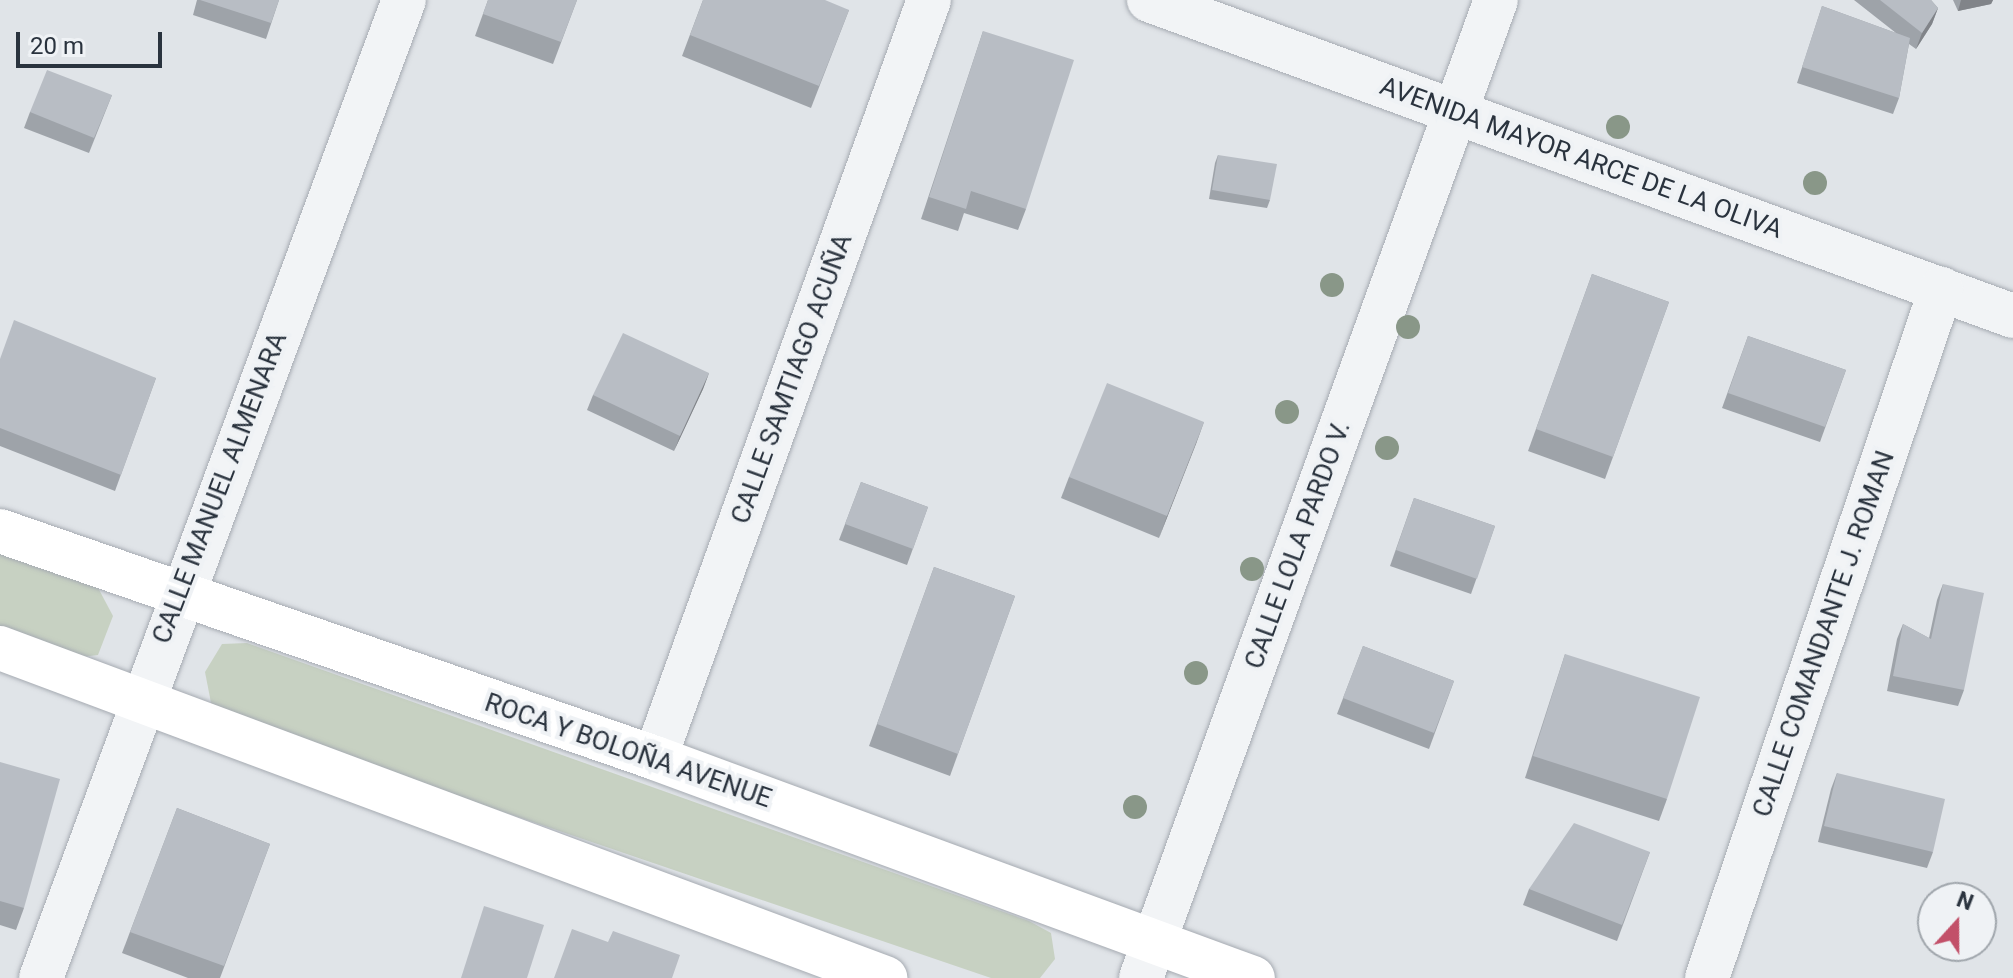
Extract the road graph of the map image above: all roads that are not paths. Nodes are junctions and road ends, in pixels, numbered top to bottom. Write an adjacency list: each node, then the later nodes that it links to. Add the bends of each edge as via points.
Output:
1 (404, 0): 9 (street, CALLE MANUEL ALMENARA)
2 (929, 0): 12 (street, CALLE SAMTIAGO ACUÑA)
3 (1149, 0): 5 (street, AVENIDA MAYOR ARCE DE LA OLIVA)
4 (1496, 0): 5 (street, CALLE LOLA PARDO V.)
5 (1457, 113): 6 (street, AVENIDA MAYOR ARCE DE LA OLIVA); 13 (street, CALLE LOLA PARDO V.)
6 (1941, 289): 7 (street, AVENIDA MAYOR ARCE DE LA OLIVA); 17 (street, CALLE COMANDANTE J. ROMAN)
7 (2013, 316)
8 (0, 531): 9 (main road, ROCA Y BOLOÑA AVENUE)
9 (180, 596): 11 (street, CALLE MANUEL ALMENARA); 12 (main road, ROCA Y BOLOÑA AVENUE)
10 (0, 648): 11 (main road)
11 (141, 700): 14 (street, CALLE MANUEL ALMENARA); 15 (main road)
12 (655, 758): 13 (main road, ROCA Y BOLOÑA AVENUE)
13 (1147, 960): 16 (main road, ROCA Y BOLOÑA AVENUE)
14 (41, 978)
15 (885, 978)
16 (1253, 978)
17 (1707, 978)

